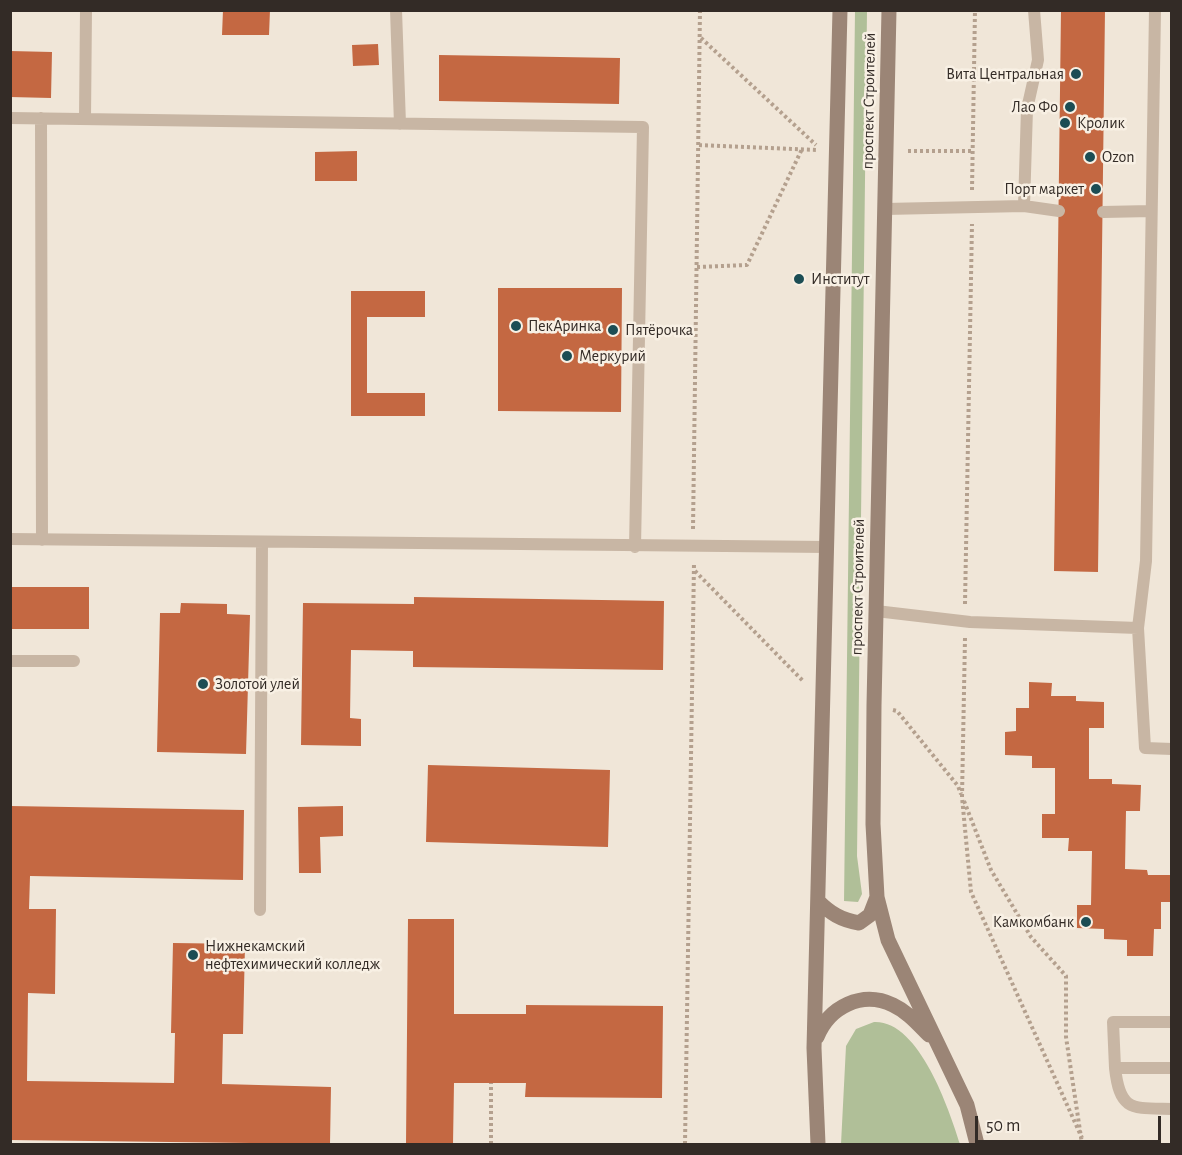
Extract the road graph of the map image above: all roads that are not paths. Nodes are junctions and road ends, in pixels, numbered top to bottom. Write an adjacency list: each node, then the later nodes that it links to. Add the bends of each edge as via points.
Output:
1 (86, 10): 9 (lane)
2 (396, 10): 10 (lane)
3 (840, 10): 20 (main road, проспект Строителей)
4 (889, 10): 12 (main road, проспект Строителей)
5 (1034, 10): 11 (lane, via 1038,60 1026,109)
6 (1155, 10): 14 (lane)
7 (10, 118): 8 (lane)
8 (41, 118): 9 (lane); 17 (lane)
9 (86, 119): 10 (lane)
10 (400, 124): 19 (lane, via 643,127)
11 (1024, 206): 12 (lane); 13 (lane)
12 (885, 209): 21 (main road, проспект Строителей)
13 (1059, 211)
14 (1152, 211): 15 (lane); 22 (lane, via 1146,561)
15 (1103, 212)
16 (10, 539): 17 (lane)
17 (42, 540): 18 (lane)
18 (262, 543): 19 (lane); 28 (lane)
19 (635, 547): 20 (lane)
20 (826, 547): 27 (main road, проспект Строителей)
21 (876, 611): 22 (lane, via 965,620); 26 (main road, проспект Строителей, via 873,824)
22 (1138, 628): 25 (lane, via 1146,748)
23 (10, 661): 24 (lane)
24 (74, 661)
25 (1172, 749)
26 (877, 897): 27 (main road, via 870,915 859,923 846,921); 30 (main road, проспект Строителей, via 888,940)
27 (818, 901): 31 (main road, проспект Строителей)
28 (260, 910)
29 (1172, 1022): 32 (lane, via 1113,1022)
30 (939, 1046): 31 (main road, via 894,1005 863,999 834,1012 820,1029); 36 (main road, проспект Строителей, via 967,1106)
31 (814, 1048): 35 (main road, проспект Строителей)
32 (1115, 1068): 33 (lane); 34 (lane, via 1118,1092 1127,1103 1138,1108)
33 (1172, 1068)
34 (1172, 1109)
35 (818, 1144)
36 (977, 1144)

